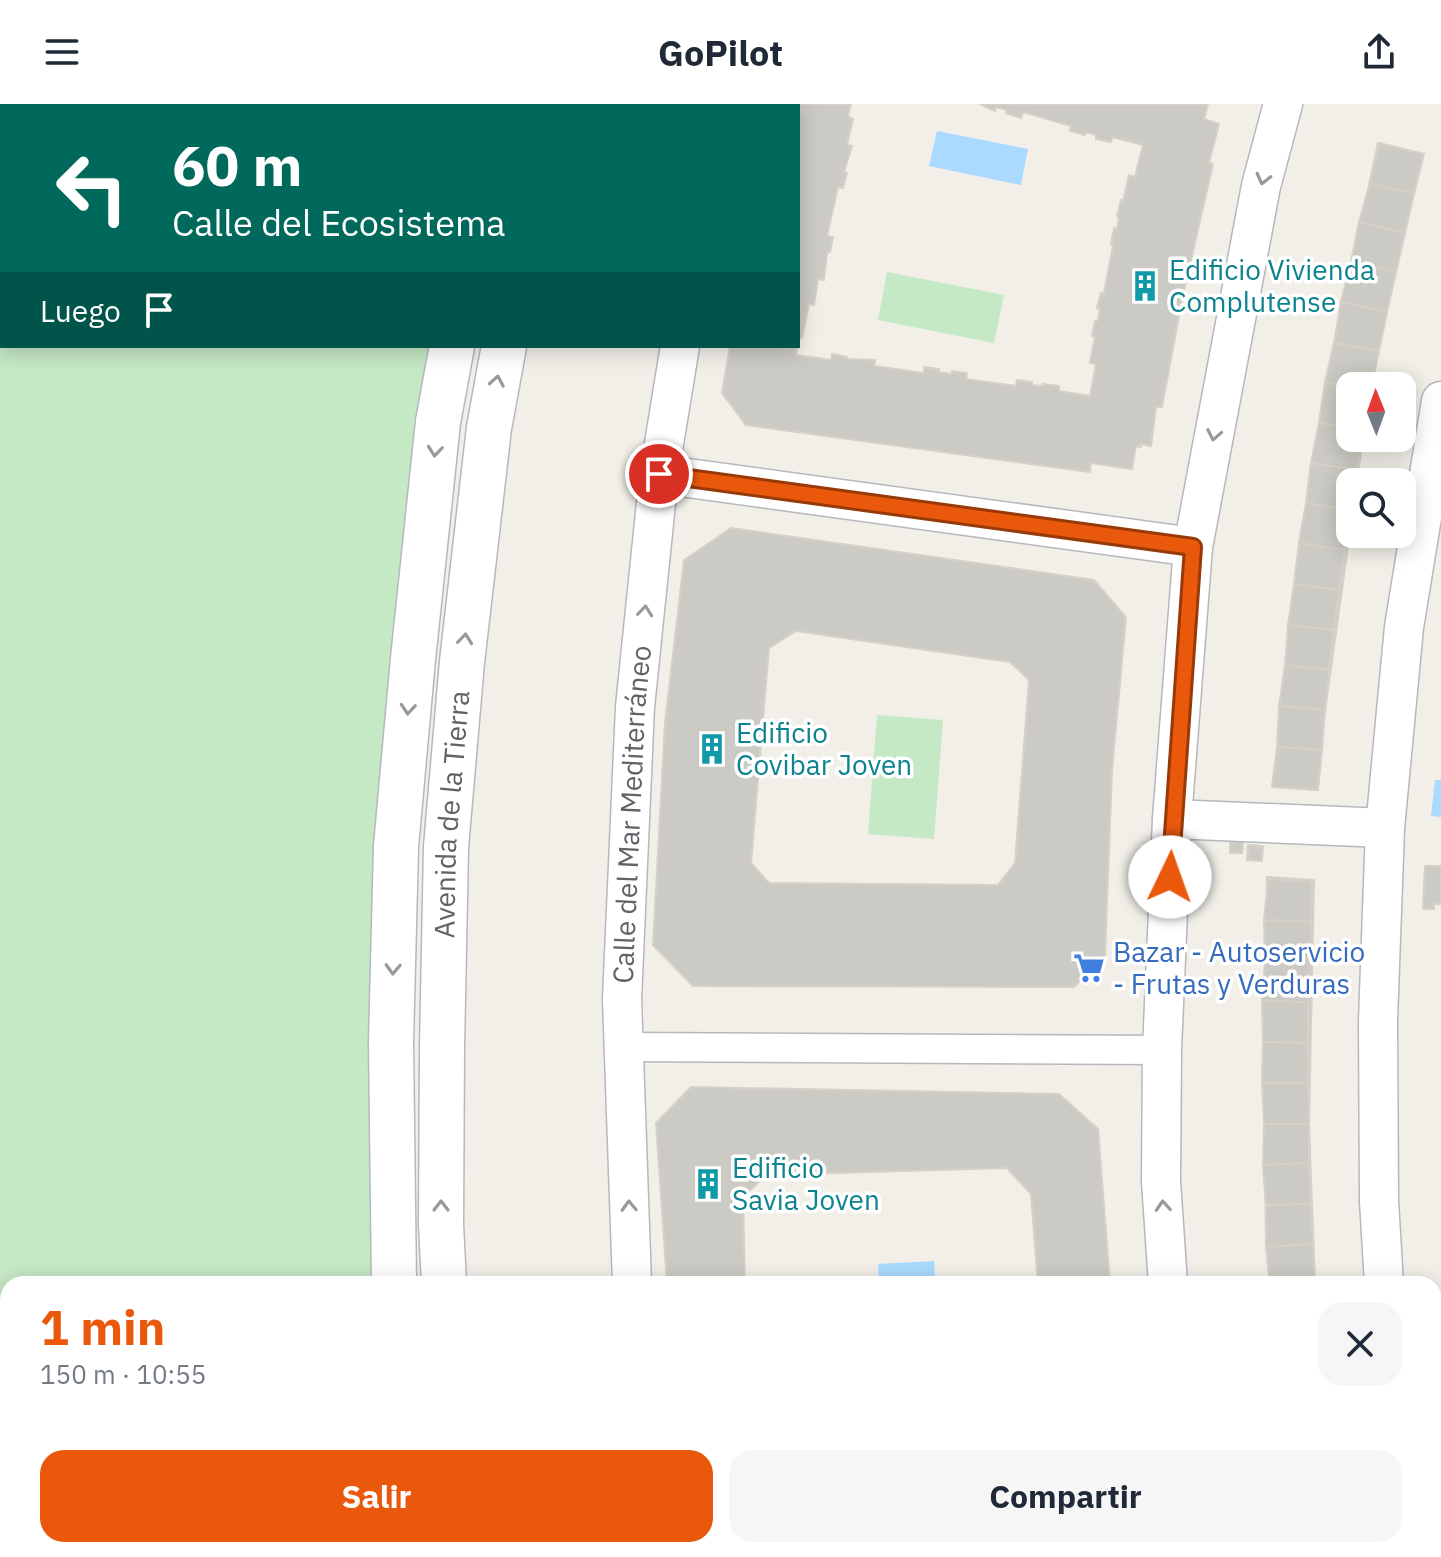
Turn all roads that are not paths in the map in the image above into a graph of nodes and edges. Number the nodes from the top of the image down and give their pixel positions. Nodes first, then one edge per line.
1 (1283, 104) edge
2 (452, 348) edge
3 (504, 348) edge
4 (680, 348) edge
5 (1441, 401) edge
6 (659, 474) junction
7 (1193, 547) junction
8 (1172, 819) junction
9 (1385, 828) junction
10 (624, 1047) junction
11 (1162, 1050) junction
12 (394, 1276) edge
13 (444, 1276) edge
14 (632, 1276) edge
15 (1167, 1276) edge
16 (1384, 1276) edge

1 -> 7 street
2 -> 12 street, Avenida de la Tierra
13 -> 3 street, Avenida de la Tierra
4 - 6 street, Calle del Mar Mediterráneo
5 - 9 street
6 - 7 street
10 -> 6 street, Calle del Mar Mediterráneo
7 - 8 street
8 - 9 street
8 - 11 street
9 - 16 street
10 - 11 street
14 -> 10 street, Calle del Mar Mediterráneo
15 -> 11 street

